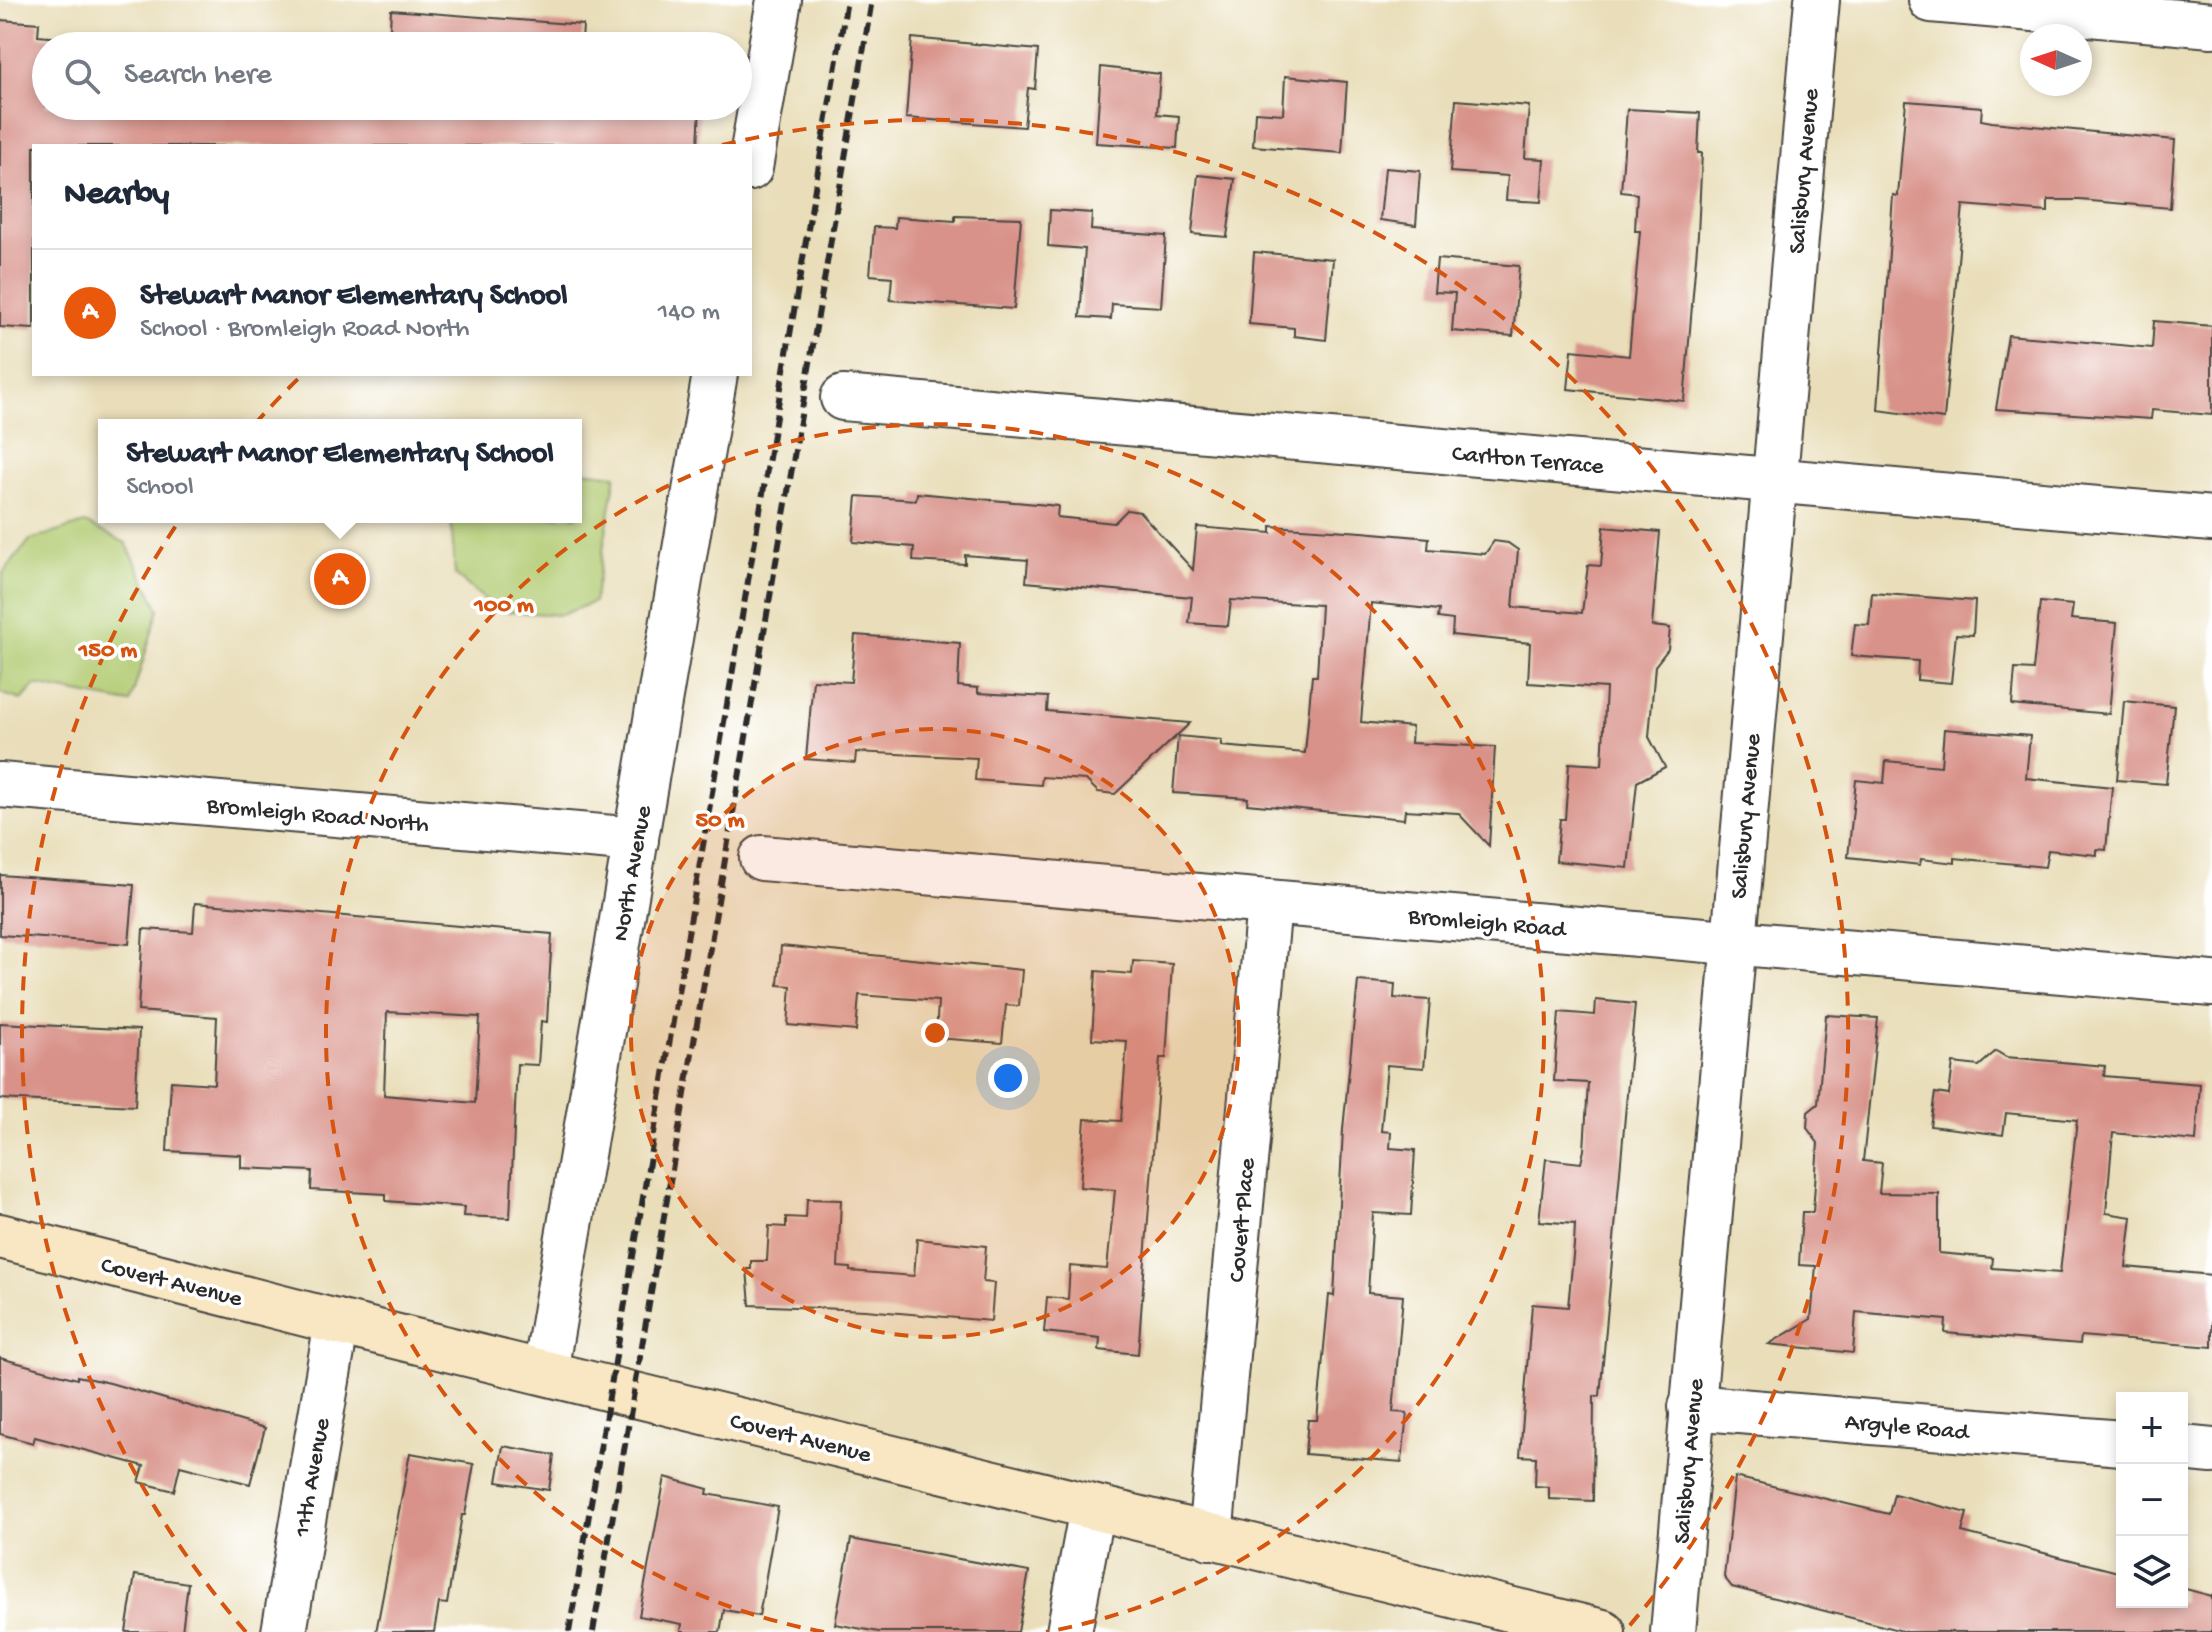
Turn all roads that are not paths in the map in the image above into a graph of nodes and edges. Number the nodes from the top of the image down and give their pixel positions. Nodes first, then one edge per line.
1 (779, 0) edge
2 (1817, 0) edge
3 (1931, 0) edge
4 (2212, 25) edge
5 (752, 156) edge
6 (715, 376) edge
7 (843, 398) dead end
8 (1775, 479) junction
9 (2212, 519) edge
10 (0, 785) edge
11 (636, 840) junction
12 (762, 858) dead end
13 (1269, 904) junction
14 (1733, 941) junction
15 (2212, 984) edge
16 (0, 1236) edge
17 (337, 1322) junction
18 (545, 1372) junction
19 (1691, 1407) junction
20 (2116, 1442) edge
21 (2188, 1449) edge
22 (2212, 1451) edge
23 (1092, 1508) junction
24 (1210, 1537) junction
25 (1548, 1625) edge
26 (284, 1632) edge
27 (1069, 1632) edge
28 (1603, 1632) edge
29 (1673, 1632) edge

1 - 5 street
2 - 8 street, Salisbury Avenue
3 - 4 street
6 - 11 street, North Avenue
7 - 8 street, Carlton Terrace
8 - 9 street, Carlton Terrace
8 - 14 street, Salisbury Avenue
10 - 11 street, Bromleigh Road North
11 - 18 street, North Avenue
12 - 13 street, Bromleigh Road
13 - 14 street, Bromleigh Road
13 - 24 street, Covert Place
14 - 15 street, Bromleigh Road
14 - 19 street, Salisbury Avenue
16 - 17 main road, Covert Avenue
17 - 18 main road, Covert Avenue
17 - 26 street, 11th Avenue
18 - 23 main road, Covert Avenue
19 - 20 street, Argyle Road
19 - 29 street, Salisbury Avenue
21 - 22 street
23 - 24 main road, Covert Avenue
23 - 27 street
24 - 25 main road, Covert Avenue
25 - 28 main road, Covert Avenue

